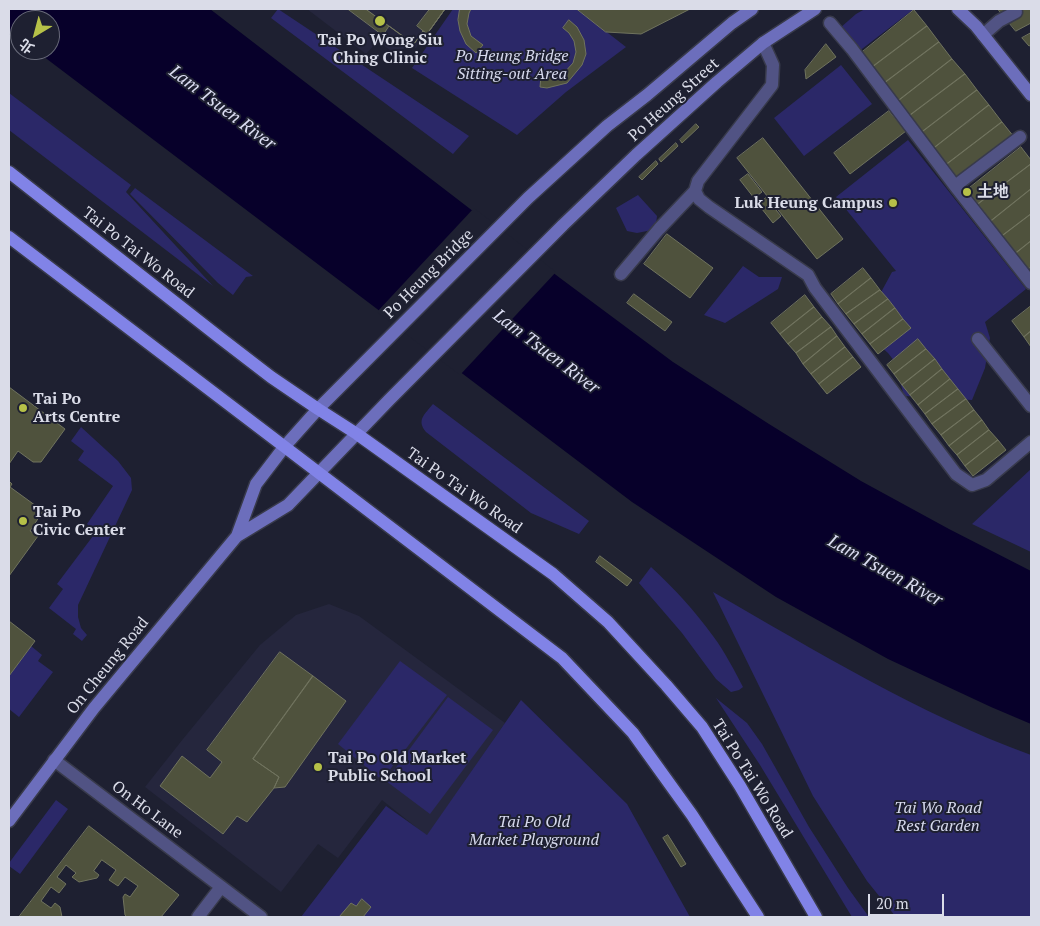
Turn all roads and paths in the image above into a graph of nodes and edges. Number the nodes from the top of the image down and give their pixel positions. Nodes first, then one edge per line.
1 (752, 9) edge
2 (815, 9) edge
3 (958, 9) edge
4 (968, 9) edge
5 (1016, 12) dead end
6 (830, 23) dead end
7 (980, 31) junction
8 (762, 43) junction
9 (1031, 95) edge
10 (1020, 137) dead end
11 (9, 172) edge
12 (955, 186) junction
13 (695, 191) junction
14 (528, 198) joint
15 (9, 237) edge
16 (621, 274) dead end
17 (1031, 283) edge
18 (978, 339) dead end
19 (354, 374) joint
20 (390, 400) joint
21 (1031, 406) edge
22 (318, 409) junction
23 (357, 434) junction
24 (1031, 442) edge
25 (285, 446) junction
26 (320, 473) junction
27 (237, 536) junction
28 (54, 760) junction
29 (9, 821) edge
30 (221, 886) junction
31 (816, 916) edge
32 (198, 917) edge
33 (260, 917) edge
34 (758, 917) edge

1 - 14 main road, Po Heung Street
2 - 8 main road, Po Heung Street
3 - 7 main road
4 - 7 main road
5 - 7 street
6 - 12 street
7 - 9 main road
8 - 13 street
8 - 20 main road, Po Heung Street
10 - 12 street
11 - 22 main road, Tai Po Tai Wo Road
12 - 17 street
13 - 16 street
13 - 24 street
14 - 19 main road, Po Heung Bridge
15 - 25 main road
18 - 21 street
19 - 22 main road, On Cheung Road
20 - 23 main road, On Cheung Road
22 - 23 main road, Tai Po Tai Wo Road
22 - 25 main road, On Cheung Road
23 - 26 main road, On Cheung Road
23 - 31 main road, Tai Po Tai Wo Road
25 - 26 main road
25 - 27 main road, On Cheung Road
26 - 27 main road, On Cheung Road
26 - 34 main road
27 - 28 main road, On Cheung Road
28 - 29 main road, On Cheung Road
28 - 30 street, On Ho Lane
30 - 32 street
30 - 33 street, On Ho Lane

